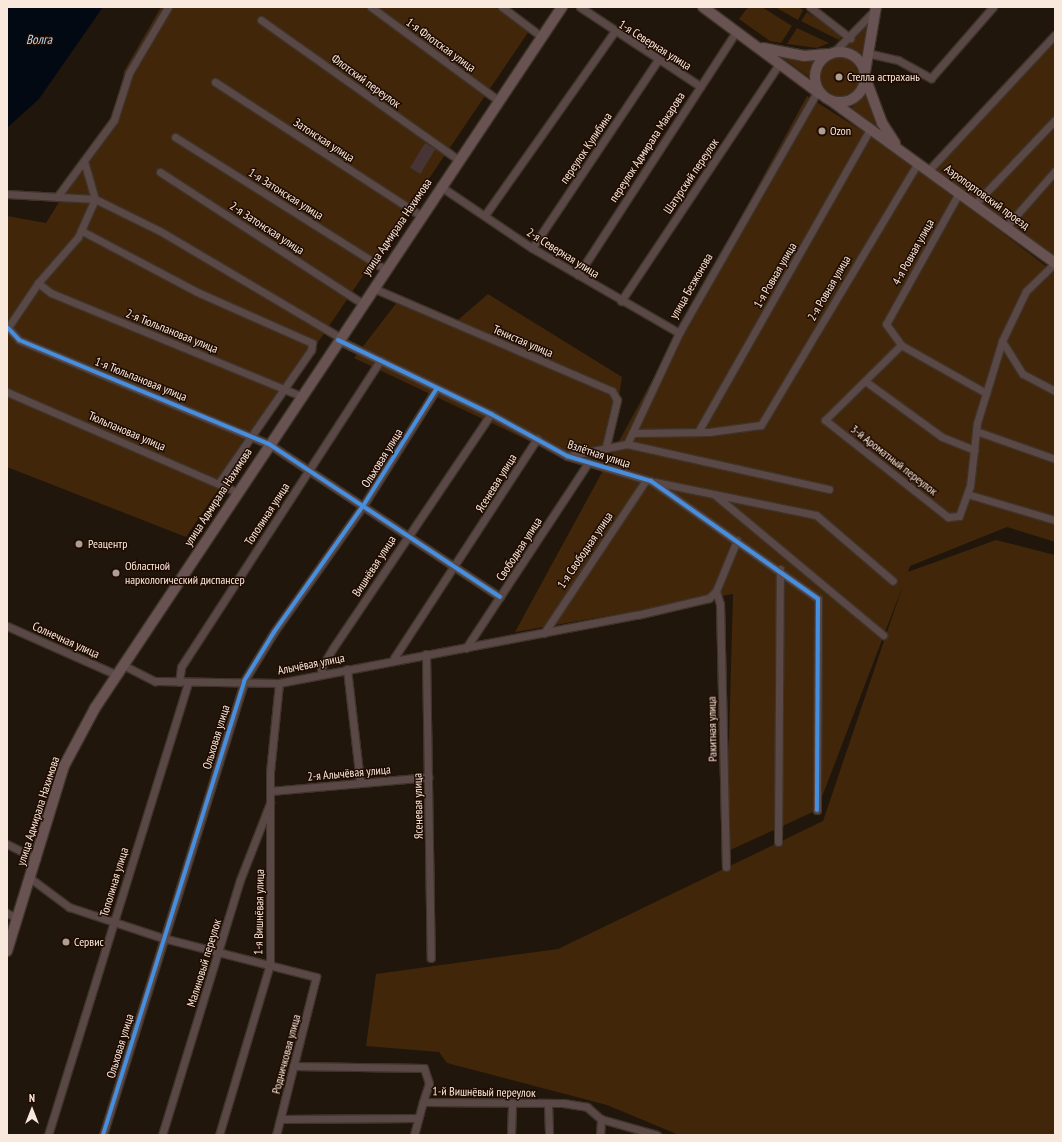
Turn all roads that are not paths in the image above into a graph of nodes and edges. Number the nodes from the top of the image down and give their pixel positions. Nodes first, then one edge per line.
1 (168, 7) edge
2 (371, 7) edge
3 (502, 7) edge
4 (562, 7) edge
5 (580, 7) edge
6 (702, 7) edge
7 (810, 7) edge
8 (993, 7) edge
9 (875, 9) edge
10 (261, 20) dead end
11 (614, 32) junction
12 (736, 32) junction
13 (1055, 35) edge
14 (542, 37) junction
15 (850, 38) junction
16 (754, 44) junction
17 (867, 52) junction
18 (832, 53) junction
19 (658, 60) junction
20 (780, 63) junction
21 (865, 76) junction
22 (215, 82) dead end
23 (700, 86) junction
24 (823, 96) junction
25 (499, 101) junction
26 (1055, 120) edge
27 (870, 129) junction
28 (175, 137) dead end
29 (904, 153) junction
30 (459, 160) junction
31 (84, 161) junction
32 (918, 163) junction
33 (928, 171) junction
34 (1055, 171) edge
35 (160, 172) dead end
36 (440, 186) junction
37 (959, 192) junction
38 (7, 194) edge
39 (57, 197) junction
40 (95, 199) junction
41 (975, 204) junction
42 (485, 215) junction
43 (421, 216) junction
44 (1006, 227) junction
45 (82, 231) junction
46 (532, 248) junction
47 (1055, 263) edge
48 (385, 269) junction
49 (578, 275) junction
50 (38, 283) junction
51 (372, 288) junction
52 (621, 302) junction
53 (362, 303) junction
54 (7, 329) edge
55 (679, 333) junction
56 (339, 339) junction
57 (1002, 341) junction
58 (901, 345) junction
59 (380, 360) junction
60 (865, 381) junction
61 (438, 388) junction
62 (284, 389) junction
63 (1055, 391) edge
64 (7, 392) edge
65 (986, 393) junction
66 (301, 396) junction
67 (491, 414) junction
68 (976, 431) junction
69 (698, 432) junction
70 (632, 433) junction
71 (250, 435) junction
72 (537, 439) junction
73 (269, 444) junction
74 (627, 444) junction
75 (606, 446) junction
76 (974, 450) junction
77 (567, 456) junction
78 (1055, 459) edge
79 (588, 463) junction
80 (308, 470) junction
81 (648, 480) junction
82 (219, 483) junction
83 (829, 489) dead end
84 (237, 492) junction
85 (713, 494) junction
86 (967, 494) junction
87 (363, 506) junction
88 (1055, 520) edge
89 (407, 536) junction
90 (737, 540) junction
91 (456, 568) junction
92 (780, 570) junction
93 (893, 580) dead end
94 (716, 591) junction
95 (500, 597) junction
96 (7, 626) edge
97 (544, 633) junction
98 (883, 635) dead end
99 (466, 648) junction
100 (426, 654) junction
101 (394, 658) junction
102 (123, 665) junction
103 (347, 669) junction
104 (322, 674) junction
105 (117, 675) junction
106 (179, 682) junction
107 (188, 682) junction
108 (244, 682) junction
109 (279, 683) junction
110 (428, 777) junction
111 (360, 782) junction
112 (271, 795) junction
113 (817, 810) dead end
114 (778, 842) dead end
115 (7, 844) edge
116 (36, 859) junction
117 (726, 866) dead end
118 (30, 878) junction
119 (7, 913) edge
120 (18, 918) junction
121 (113, 921) junction
122 (163, 938) junction
123 (7, 951) edge
124 (219, 954) junction
125 (431, 958) dead end
126 (270, 964) junction
127 (294, 1066) junction
128 (423, 1102) junction
129 (512, 1103) junction
130 (548, 1104) junction
131 (418, 1118) junction
132 (280, 1119) junction
133 (601, 1119) junction
134 (646, 1133) edge
135 (48, 1135) edge
136 (103, 1135) edge
137 (162, 1135) edge
138 (219, 1135) edge
139 (276, 1135) edge
140 (414, 1135) edge
141 (511, 1135) edge
142 (548, 1135) edge
143 (600, 1135) edge
144 (657, 1135) edge

1 - 31 street
2 - 25 street, 1-я Флотская улица
3 - 14 street
4 - 14 main road, улица Адмирала Нахимова
5 - 11 street, 1-я Северная улица
6 - 12 main road
7 - 15 street
8 - 17 street
9 - 15 street
9 - 17 main road
10 - 30 street, Флотский переулок
11 - 19 street, 1-я Северная улица
11 - 42 street
12 - 16 main road
12 - 23 street, переулок Адмирала Макарова
13 - 33 street
14 - 25 main road, улица Адмирала Нахимова
15 - 18 street
16 - 18 main road
16 - 20 main road, Аэропортовский проезд
17 - 21 main road
18 - 21 main road
18 - 24 main road
19 - 23 street, 1-я Северная улица
19 - 46 street, переулок Кулибина
20 - 24 main road, Аэропортовский проезд
20 - 52 street, Шатурский переулок
21 - 24 main road
21 - 29 main road
22 - 43 street, Затонская улица
23 - 49 street, переулок Адмирала Макарова
24 - 27 main road, Аэропортовский проезд
24 - 55 street, улица Безжонова
25 - 30 main road, улица Адмирала Нахимова
26 - 41 street
27 - 29 main road, Аэропортовский проезд
27 - 69 street, 1-я Ровная улица
28 - 48 street, 1-я Затонская улица
29 - 32 main road, Аэропортовский проезд
30 - 36 main road, улица Адмирала Нахимова
31 - 39 street
31 - 40 street
32 - 33 main road, Аэропортовский проезд
32 - 69 street, 2-я Ровная улица
33 - 37 main road, Аэропортовский проезд
34 - 44 street
35 - 53 street, 2-я Затонская улица
36 - 42 street, 2-я Северная улица
36 - 43 main road, улица Адмирала Нахимова
37 - 41 main road, Аэропортовский проезд
37 - 58 street, 4-я Ровная улица
38 - 39 street
39 - 40 street
40 - 45 street
40 - 56 street, Взлётная улица
41 - 44 main road, Аэропортовский проезд
42 - 46 street, 2-я Северная улица
43 - 48 main road, улица Адмирала Нахимова
44 - 47 main road, Аэропортовский проезд
45 - 50 street
45 - 62 street
46 - 49 street, 2-я Северная улица
47 - 57 street
48 - 51 main road, улица Адмирала Нахимова
49 - 52 street, 2-я Северная улица
50 - 54 street
50 - 62 street, 2-я Тюльпановая улица
51 - 53 main road, улица Адмирала Нахимова
51 - 75 street, Тенистая улица
52 - 55 street, 2-я Северная улица
53 - 56 main road, улица Адмирала Нахимова
54 - 71 street, 1-я Тюльпановая улица
55 - 70 street, улица Безжонова
56 - 59 street, Взлётная улица
56 - 66 main road, улица Адмирала Нахимова
57 - 63 street
57 - 65 street
58 - 60 street
58 - 65 street
59 - 61 street, Взлётная улица
59 - 80 street, Тополиная улица
60 - 76 street
60 - 86 street, 3-й Ароматный переулок
61 - 67 street, Взлётная улица
61 - 87 street, Ольховая улица
62 - 66 street, 2-я Тюльпановая улица
62 - 71 street
64 - 82 street, Тюльпановая улица
65 - 68 street
66 - 73 main road, улица Адмирала Нахимова
67 - 72 street, Взлётная улица
67 - 89 street, Вишнёвая улица
68 - 76 street
68 - 78 street
69 - 70 street
70 - 74 street, улица Безжонова
71 - 73 street, 1-я Тюльпановая улица
71 - 82 street
72 - 77 street, Взлётная улица
72 - 91 street, Ясеневая улица
73 - 80 street, 1-я Тюльпановая улица
73 - 84 main road, улица Адмирала Нахимова
74 - 75 street
74 - 83 street
75 - 77 street
76 - 86 street
77 - 79 street, Взлётная улица
79 - 81 street, Взлётная улица
79 - 95 street, Свободная улица
80 - 87 street, 1-я Тюльпановая улица
80 - 106 street, Тополиная улица
81 - 85 street
81 - 90 street, Взлётная улица
81 - 97 street, 1-я Свободная улица
82 - 84 street, Тюльпановая улица
84 - 102 main road, улица Адмирала Нахимова
85 - 93 street
85 - 98 street
86 - 88 street
87 - 89 street, 1-я Тюльпановая улица
87 - 108 street, Ольховая улица
89 - 91 street, 1-я Тюльпановая улица
89 - 104 street, Вишнёвая улица
90 - 92 street, Взлётная улица
90 - 94 street
91 - 95 street, 1-я Тюльпановая улица
91 - 101 street, Ясеневая улица
92 - 113 street, Взлётная улица
92 - 114 street
94 - 97 street, Алычёвая улица
94 - 117 street, Ракитная улица
95 - 99 street, Свободная улица
96 - 105 street, Солнечная улица
97 - 99 street, Алычёвая улица
99 - 100 street, Алычёвая улица
100 - 101 street, Алычёвая улица
100 - 110 street, Ясеневая улица
101 - 103 street, Алычёвая улица
102 - 105 main road, улица Адмирала Нахимова
102 - 106 street, Алычёвая улица
103 - 104 street, Алычёвая улица
103 - 111 street
104 - 109 street, Алычёвая улица
105 - 116 main road, улица Адмирала Нахимова
106 - 107 street, Алычёвая улица
107 - 108 street, Алычёвая улица
107 - 121 street, Тополиная улица
108 - 109 street, Алычёвая улица
108 - 122 street, Ольховая улица
109 - 112 street, 1-я Вишнёвая улица
110 - 111 street, 2-я Алычёвая улица
110 - 125 street, Ясеневая улица
111 - 112 street, 2-я Алычёвая улица
112 - 124 street, Малиновый переулок
112 - 126 street, 1-я Вишнёвая улица
115 - 116 street
116 - 118 main road, улица Адмирала Нахимова
118 - 120 main road, улица Адмирала Нахимова
118 - 121 street
119 - 120 street
120 - 123 main road, улица Адмирала Нахимова
121 - 122 street
121 - 135 street, Тополиная улица
122 - 124 street
122 - 136 street, Ольховая улица
124 - 126 street
124 - 137 street, Малиновый переулок
126 - 127 street, Родничковая улица
126 - 138 street, 1-я Вишнёвая улица
127 - 128 street, 1-й Вишнёвый переулок
127 - 132 street, Родничковая улица
128 - 129 street, 1-й Вишнёвый переулок
128 - 131 street
129 - 130 street, 1-й Вишнёвый переулок
129 - 141 street
130 - 133 street, 1-й Вишнёвый переулок
130 - 142 street
131 - 132 street
131 - 140 street
132 - 139 street, Родничковая улица
133 - 134 street, 1-й Вишнёвый переулок
133 - 143 street
134 - 144 street, 1-й Вишнёвый переулок

